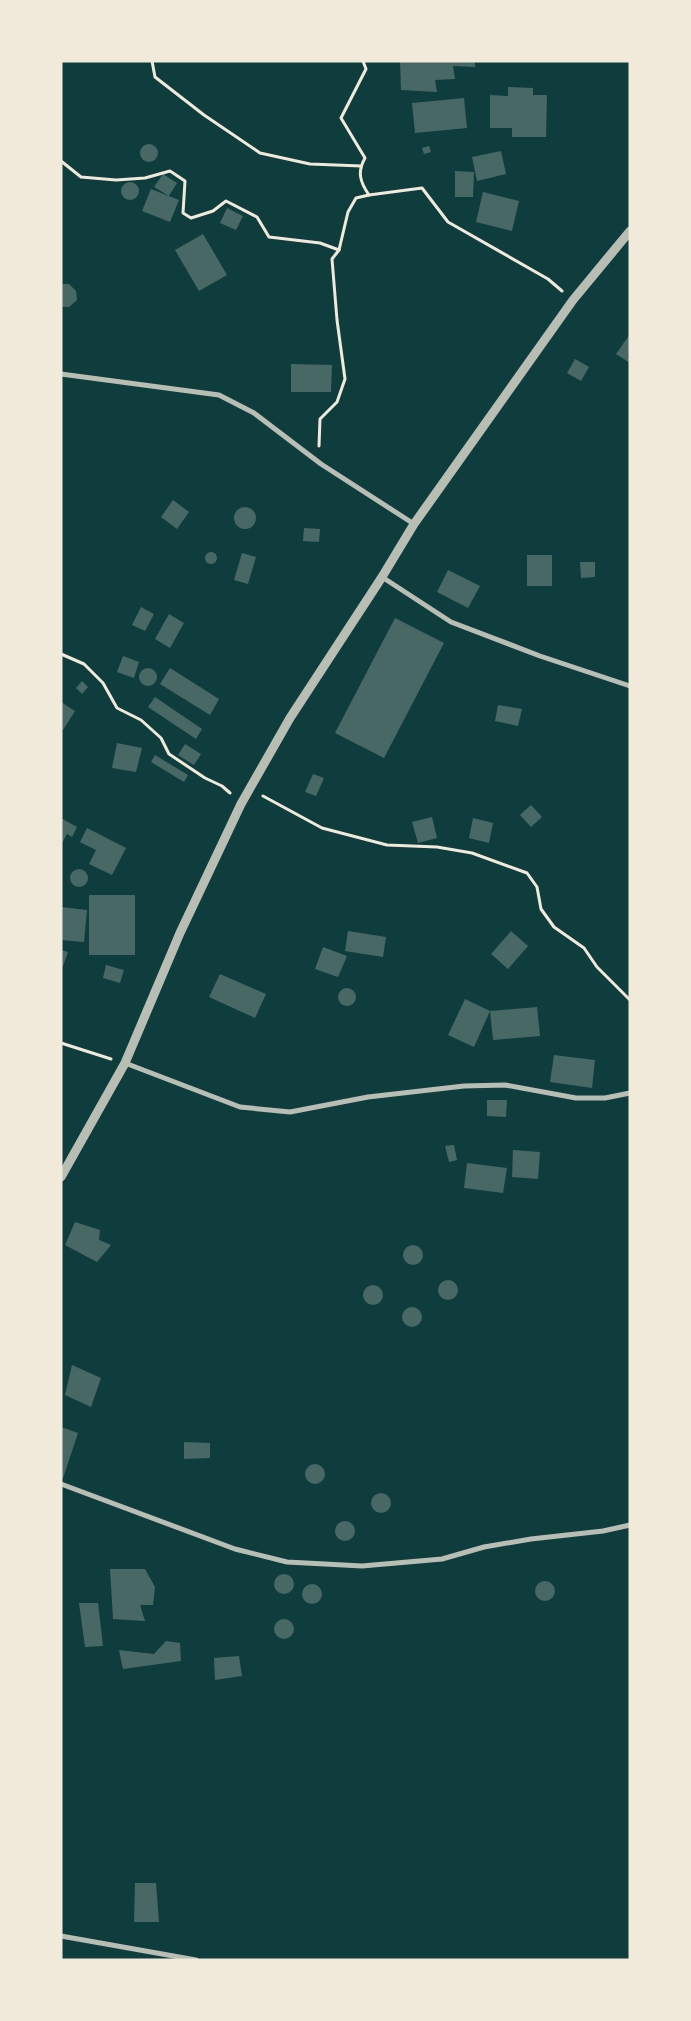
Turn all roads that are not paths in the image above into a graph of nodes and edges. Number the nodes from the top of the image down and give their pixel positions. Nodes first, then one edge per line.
1 (630, 231) edge
2 (61, 374) edge
3 (414, 524) junction
4 (382, 577) junction
5 (630, 686) edge
6 (125, 1063) junction
7 (630, 1093) edge
8 (61, 1177) edge
9 (61, 1484) edge
10 (630, 1525) edge
11 (61, 1936) edge
12 (196, 1960) edge

1 - 3 street
2 - 3 street
3 - 4 street
4 - 5 street
4 - 6 street
6 - 7 street
6 - 8 street
9 - 10 street
11 - 12 street

